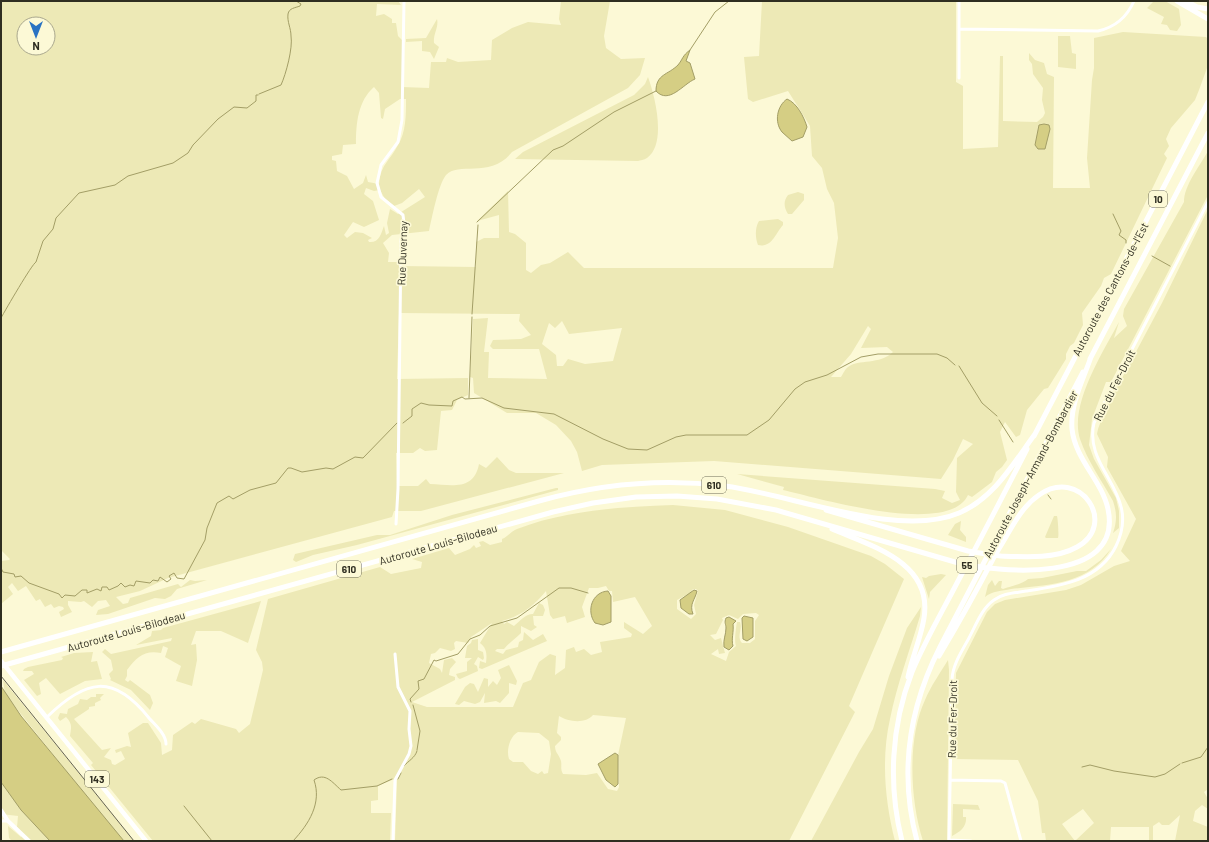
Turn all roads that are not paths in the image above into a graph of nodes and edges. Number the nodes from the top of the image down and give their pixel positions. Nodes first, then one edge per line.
1 (404, 1) edge
2 (959, 1) edge
3 (1134, 1) edge
4 (1177, 1) edge
5 (1186, 1) edge
6 (1208, 9) edge
7 (1208, 19) edge
8 (959, 29) junction
9 (959, 78) dead end
10 (1208, 102) edge
11 (1208, 133) edge
12 (1208, 137) edge
13 (1200, 149) junction
14 (1208, 202) edge
15 (1091, 356) junction
16 (1035, 434) junction
17 (779, 496) junction
18 (810, 520) junction
19 (396, 524) dead end
20 (3, 651) edge
21 (395, 654) dead end
22 (1, 661) edge
23 (1, 666) edge
24 (927, 675) junction
25 (904, 698) junction
26 (47, 717) junction
27 (166, 744) dead end
28 (950, 780) junction
29 (1, 810) edge
30 (1, 821) edge
31 (8, 821) junction
32 (29, 841) edge
33 (146, 841) edge
34 (392, 841) edge
35 (902, 841) edge
36 (917, 841) edge
37 (949, 841) edge
38 (971, 841) edge
39 (1021, 841) edge

1 - 19 street, Rue Duvernay
2 - 8 street
3 - 8 street
4 - 7 highway
5 - 6 highway
8 - 9 street
10 - 16 highway, Autoroute des Cantons-de-l'Est / 10
11 - 13 highway, Autoroute des Cantons-de-l'Est / 10
12 - 13 highway
13 - 15 highway, Autoroute des Cantons-de-l'Est / 10
14 - 28 street, Rue du Fer-Droit
15 - 18 highway
15 - 24 highway, Autoroute Joseph-Armand-Bombardier / 55
16 - 17 highway
16 - 25 highway, Autoroute Joseph-Armand-Bombardier / 55
17 - 20 highway, Autoroute Louis-Bilodeau / 610
17 - 24 highway
18 - 23 highway, Autoroute Louis-Bilodeau / 610
18 - 25 highway
21 - 34 street
22 - 26 main road, 143
24 - 36 highway, Autoroute Joseph-Armand-Bombardier / 55
25 - 35 highway, Autoroute Joseph-Armand-Bombardier / 55
26 - 27 street
26 - 33 main road, 143
28 - 37 street, Rue du Fer-Droit
28 - 39 street
29 - 31 street
30 - 31 street
31 - 32 street
37 - 38 street

